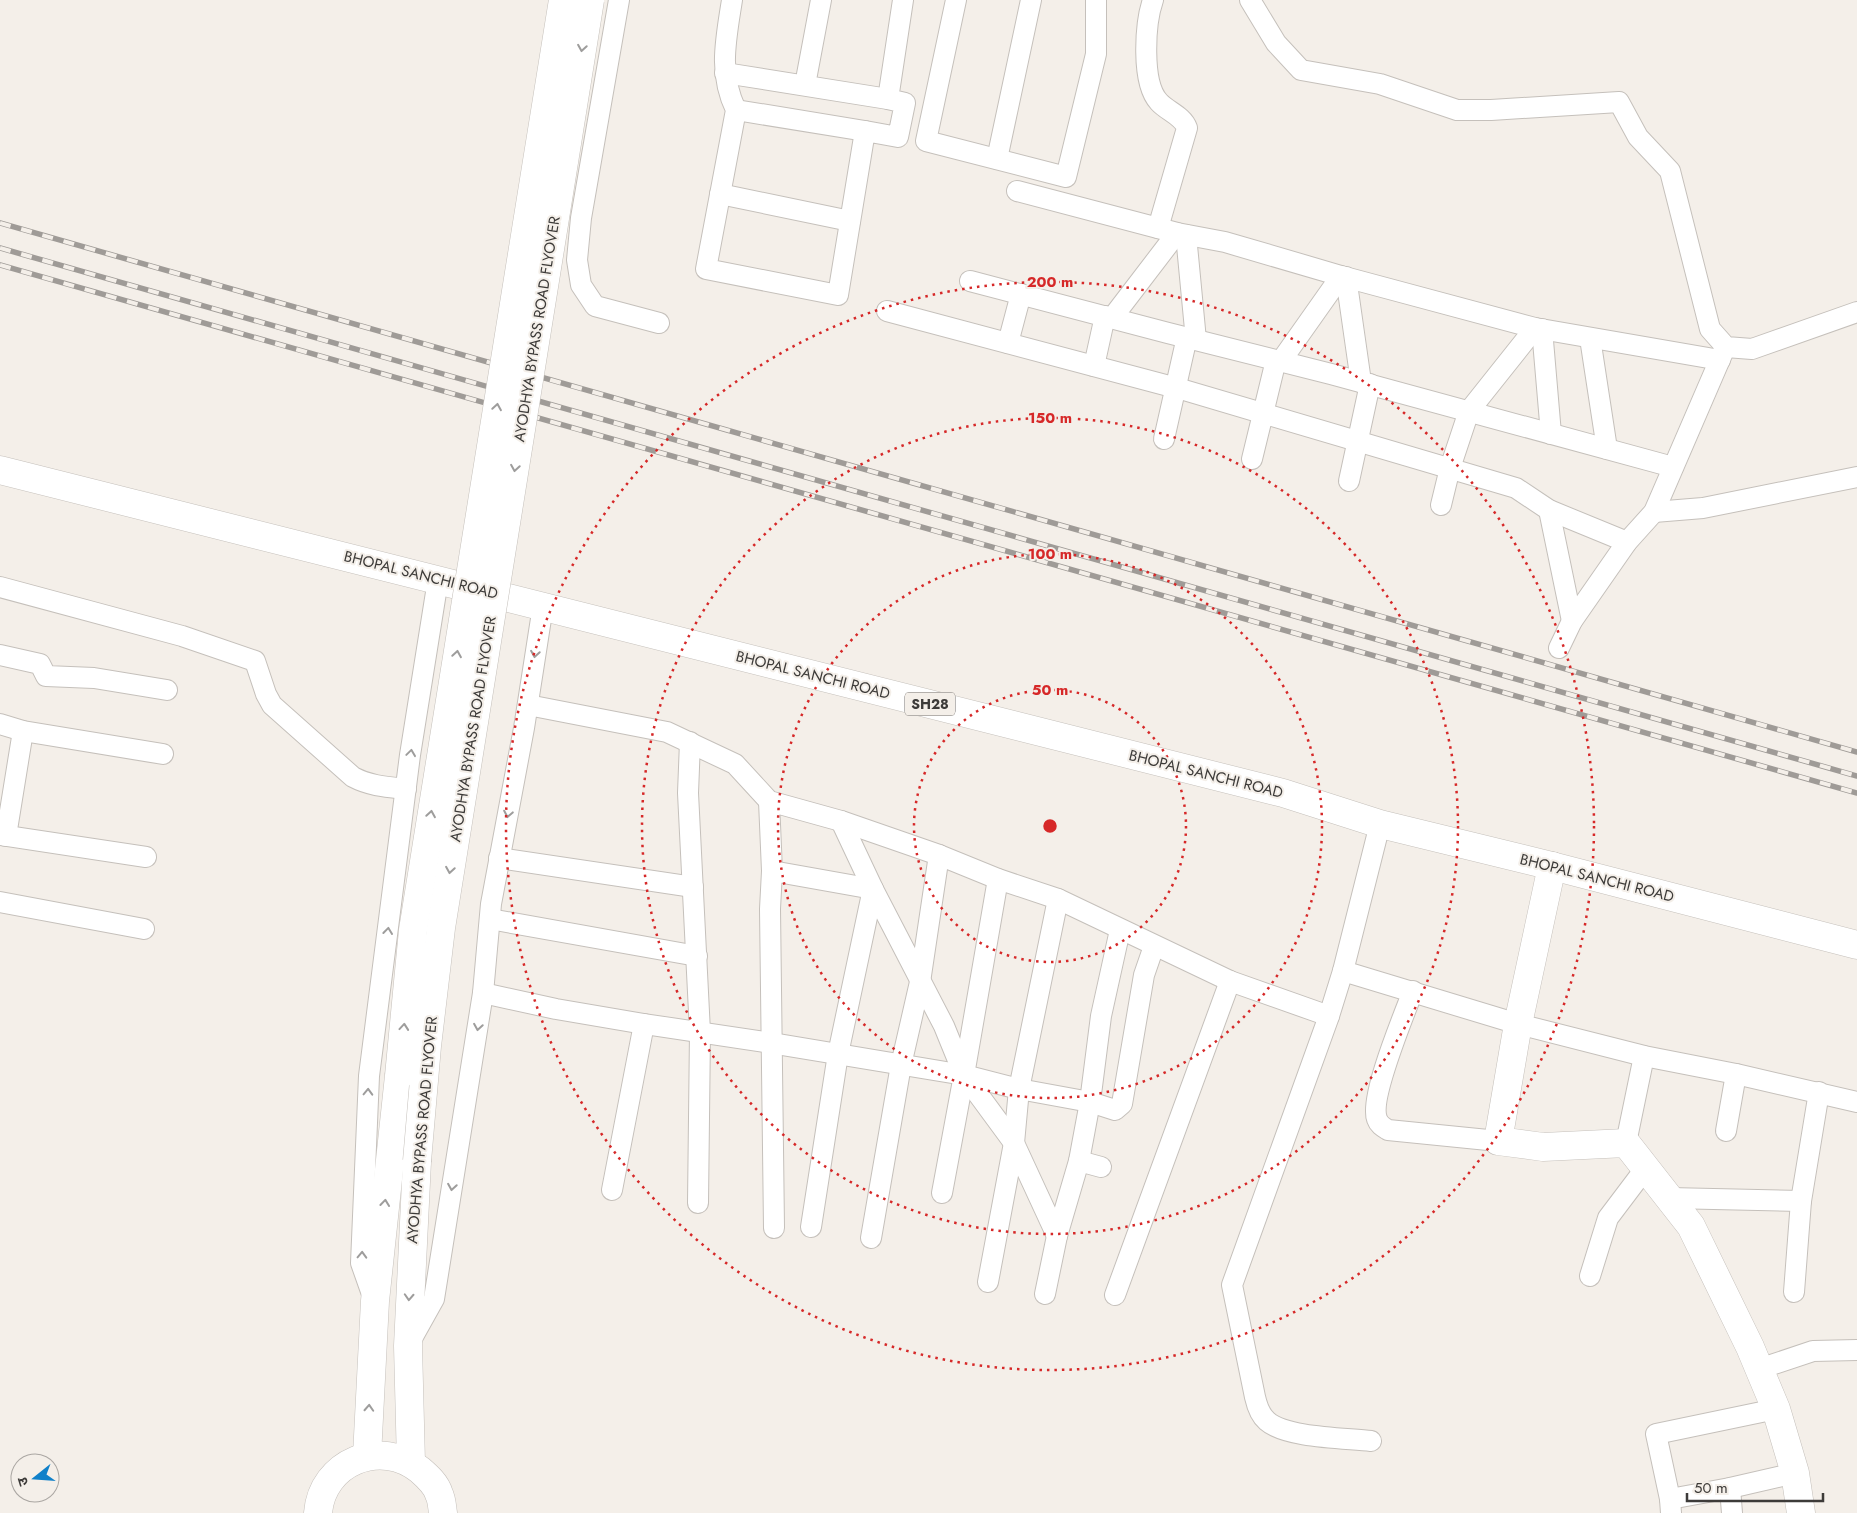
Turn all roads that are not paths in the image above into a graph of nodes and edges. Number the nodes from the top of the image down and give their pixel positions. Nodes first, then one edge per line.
1 (563, 0) edge
2 (590, 0) edge
3 (619, 0) edge
4 (732, 0) edge
5 (821, 0) edge
6 (904, 0) edge
7 (956, 0) edge
8 (1031, 0) edge
9 (1096, 0) edge
10 (1153, 0) edge
11 (1250, 0) edge
12 (725, 73) junction
13 (805, 86) junction
14 (888, 100) junction
15 (736, 110) junction
16 (865, 131) junction
17 (997, 159) junction
18 (1017, 191) dead end
19 (720, 194) junction
20 (850, 221) junction
21 (1174, 232) junction
22 (1344, 277) junction
23 (970, 280) dead end
24 (1020, 294) junction
25 (887, 311) dead end
26 (1857, 312) edge
27 (1108, 317) junction
28 (659, 323) dead end
29 (1538, 329) junction
30 (1590, 338) junction
31 (1191, 339) junction
32 (1008, 343) junction
33 (1723, 354) junction
34 (1279, 360) junction
35 (1094, 366) junction
36 (1366, 383) junction
37 (1175, 387) junction
38 (1468, 411) junction
39 (1264, 413) junction
40 (1551, 434) junction
41 (1164, 439) dead end
42 (1357, 441) junction
43 (1607, 450) junction
44 (1252, 459) dead end
45 (1450, 468) junction
46 (1673, 468) junction
47 (0, 470) edge
48 (1857, 477) edge
49 (1349, 482) dead end
50 (1442, 505) dead end
51 (1549, 510) junction
52 (1654, 512) junction
53 (1627, 542) junction
54 (438, 580) junction
55 (0, 587) edge
56 (543, 606) junction
57 (1572, 622) junction
58 (1559, 648) dead end
59 (0, 656) edge
60 (167, 690) dead end
61 (528, 705) junction
62 (0, 724) edge
63 (23, 731) junction
64 (690, 742) junction
65 (163, 754) dead end
66 (406, 789) junction
67 (769, 801) junction
68 (841, 821) junction
69 (1380, 824) junction
70 (3, 836) edge
71 (939, 854) junction
72 (146, 857) dead end
73 (499, 858) junction
74 (1552, 866) junction
75 (772, 871) junction
76 (998, 879) junction
77 (693, 887) junction
78 (873, 890) junction
79 (1058, 899) junction
80 (0, 902) edge
81 (490, 919) junction
82 (144, 929) dead end
83 (1120, 930) junction
84 (1857, 945) edge
85 (1154, 946) junction
86 (697, 956) junction
87 (1343, 971) junction
88 (1230, 981) junction
89 (920, 982) junction
90 (1413, 991) junction
91 (483, 993) junction
92 (1329, 1016) junction
93 (644, 1024) junction
94 (1518, 1024) junction
95 (700, 1032) junction
96 (771, 1043) junction
97 (838, 1054) junction
98 (1644, 1056) junction
99 (901, 1065) junction
100 (1736, 1074) junction
101 (964, 1075) junction
102 (1019, 1089) junction
103 (1819, 1092) junction
104 (1090, 1102) junction
105 (1857, 1102) edge
106 (1726, 1131) dead end
107 (1498, 1141) junction
108 (1014, 1143) junction
109 (1626, 1143) junction
110 (1079, 1161) junction
111 (1101, 1167) dead end
112 (1645, 1169) junction
113 (612, 1190) dead end
114 (942, 1193) dead end
115 (1669, 1198) junction
116 (1800, 1201) junction
117 (698, 1203) dead end
118 (811, 1227) dead end
119 (774, 1228) dead end
120 (1057, 1236) junction
121 (872, 1238) dead end
122 (1590, 1276) dead end
123 (988, 1282) dead end
124 (1794, 1292) dead end
125 (1045, 1294) dead end
126 (1115, 1295) dead end
127 (375, 1301) junction
128 (408, 1346) junction
129 (1751, 1350) junction
130 (1857, 1350) edge
131 (1776, 1409) junction
132 (1370, 1441) dead end
133 (374, 1456) junction
134 (412, 1463) junction
135 (1795, 1473) junction
136 (1730, 1488) junction
137 (1670, 1506) edge
138 (318, 1513) edge
139 (443, 1513) edge
140 (1732, 1513) edge
141 (1801, 1513) edge

127 -> 1 main road, AYODHYA BYPASS ROAD FLYOVER, bridge
2 -> 128 main road, AYODHYA BYPASS ROAD FLYOVER, bridge
3 - 28 street
4 - 12 street
5 - 13 street
6 - 14 street
7 - 17 street
8 - 17 street
9 - 17 street
10 - 21 street
11 - 33 street
12 - 13 street
12 - 15 street
13 - 14 street
14 - 16 street
15 - 16 street
15 - 19 street
16 - 20 street
18 - 21 street
19 - 20 street
19 - 20 street
21 - 22 street
21 - 27 street
21 - 31 street
22 - 29 street
22 - 34 street
22 - 36 street
23 - 24 street
24 - 27 street
24 - 32 street
25 - 32 street
26 - 33 street
27 - 31 street
27 - 35 street
29 - 30 street
29 - 38 street
29 - 40 street
30 - 33 street
30 - 43 street
31 - 34 street
31 - 37 street
32 - 35 street
33 - 46 street
34 - 36 street
34 - 39 street
35 - 37 street
36 - 38 street
36 - 42 street
37 - 39 street
37 - 41 street
38 - 40 street
38 - 45 street
39 - 42 street
39 - 44 street
40 - 43 street
42 - 45 street
42 - 49 street
43 - 46 street
45 - 50 street
45 - 51 street
46 - 52 street
47 - 54 main road, BHOPAL SANCHI ROAD / SH28
48 - 52 street
51 - 53 street
51 - 57 street
52 - 53 street
53 - 57 street
54 - 56 main road, BHOPAL SANCHI ROAD / SH28
66 -> 54 street
55 - 66 street
56 -> 61 street
56 - 69 main road, BHOPAL SANCHI ROAD / SH28
57 - 58 street
59 - 60 street
61 - 64 street
61 -> 73 street
62 - 63 street
63 - 65 street
63 - 70 street
64 - 67 street
64 - 77 street
127 -> 66 street
67 - 68 street
67 - 75 street
68 - 71 street
68 - 78 street
69 - 74 main road, BHOPAL SANCHI ROAD / SH28
69 - 87 street
70 - 72 street
71 - 76 street
71 - 89 street
73 - 77 street
73 - 81 street
74 - 84 main road, BHOPAL SANCHI ROAD / SH28
74 - 94 main road
75 - 78 street
75 - 96 street
76 - 79 street
76 - 101 street
77 - 86 street
78 - 89 street
78 - 97 street
79 - 83 street
79 - 102 street
80 - 82 street
81 - 86 street
81 - 91 street
83 - 85 street
83 - 104 street
85 - 88 street
85 - 104 street
86 - 95 street
87 - 90 street
87 - 92 street
88 - 92 street
88 - 126 street
89 - 99 street
89 - 101 street
90 - 94 street
90 - 107 street
91 - 93 street
91 -> 128 street
92 - 132 street
93 - 95 street
93 - 113 street
94 - 98 street
94 - 107 main road
95 - 96 street
95 - 117 street
96 - 97 street
96 - 119 street
97 - 99 street
97 - 118 street
98 - 100 street
98 - 109 street
99 - 101 street
99 - 121 street
100 - 103 street
100 - 106 street
101 - 102 street
101 - 108 street
101 - 114 street
102 - 104 street
102 - 108 street
103 - 105 street
103 - 116 street
104 - 110 street
107 - 109 main road
108 - 120 street
108 - 123 street
109 - 112 main road
110 - 111 street
110 - 120 street
112 - 115 main road
112 - 122 street
115 - 116 street
115 - 129 main road
116 - 124 street
120 - 125 street
133 -> 127 main road, AYODHYA BYPASS ROAD FLYOVER
128 - 134 main road, AYODHYA BYPASS ROAD FLYOVER
129 - 130 street
129 - 131 main road
131 - 135 main road
131 - 137 street
133 - 134 main road
133 - 138 main road
134 - 139 main road
135 - 136 street
135 - 141 main road
136 - 137 street
136 - 140 street

